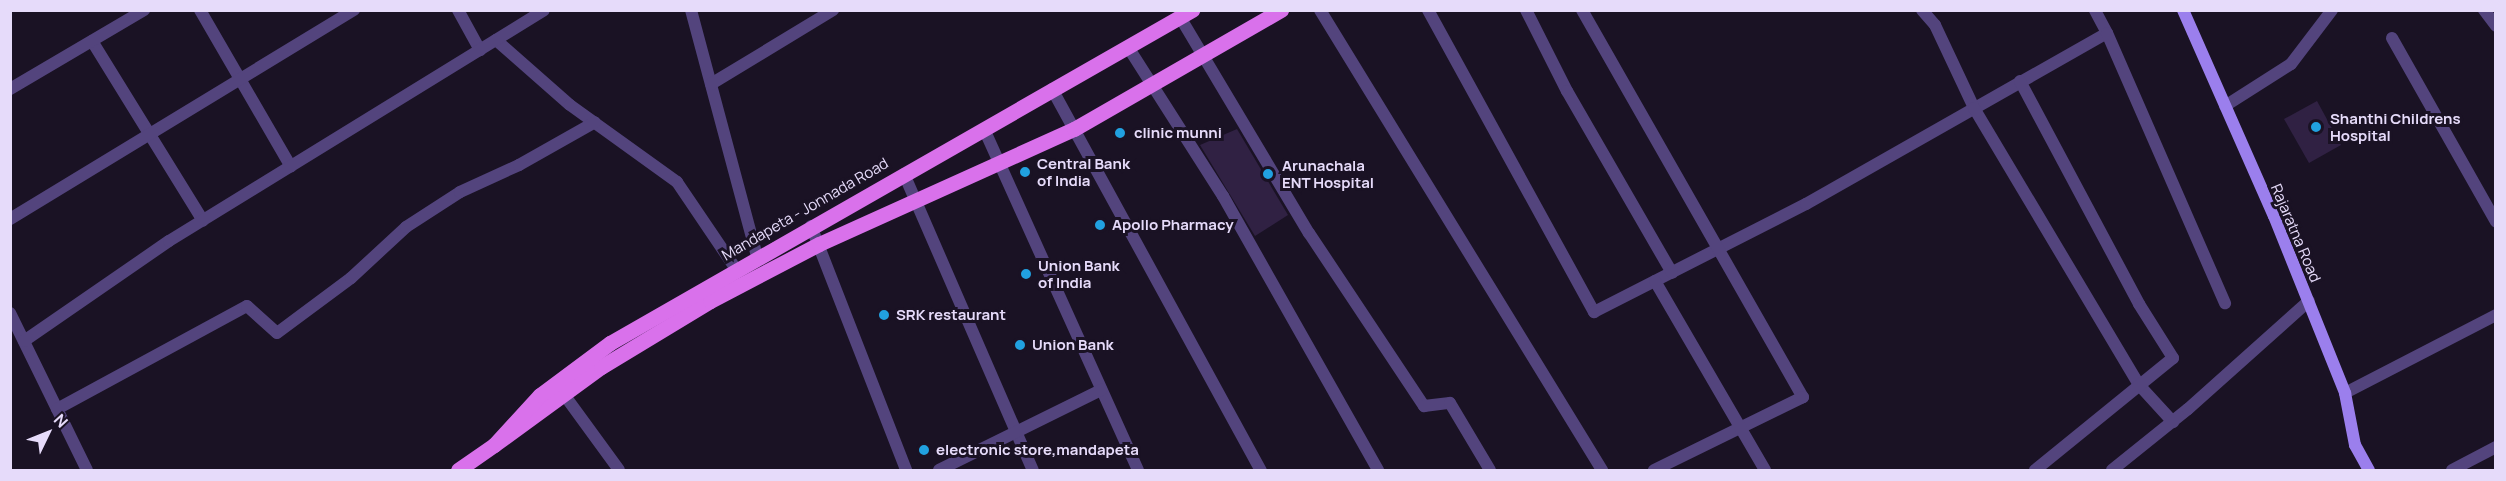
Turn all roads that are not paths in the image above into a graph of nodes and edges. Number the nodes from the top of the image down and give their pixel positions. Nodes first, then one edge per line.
1 (144, 10) edge
2 (200, 10) edge
3 (354, 10) edge
4 (458, 10) edge
5 (544, 10) edge
6 (691, 10) edge
7 (833, 10) edge
8 (1281, 10) edge
9 (1320, 10) edge
10 (1428, 10) edge
11 (1526, 10) edge
12 (1582, 10) edge
13 (1923, 10) edge
14 (2095, 10) edge
15 (2183, 10) edge
16 (2332, 10) edge
17 (2484, 10) edge
18 (1186, 14) edge
19 (2496, 26) edge
20 (2107, 33) junction
21 (2392, 38) dead end
22 (496, 40) junction
23 (92, 41) junction
24 (1128, 47) junction
25 (480, 50) junction
26 (1203, 56) junction
27 (240, 81) junction
28 (2020, 81) junction
29 (711, 84) junction
30 (1152, 84) junction
31 (10, 89) edge
32 (1052, 90) junction
33 (2226, 106) junction
34 (1974, 108) junction
35 (595, 122) junction
36 (984, 129) junction
37 (1074, 129) junction
38 (149, 137) junction
39 (999, 162) junction
40 (291, 167) junction
41 (904, 174) junction
42 (916, 201) junction
43 (10, 219) edge
44 (203, 220) junction
45 (2496, 222) edge
46 (811, 226) junction
47 (819, 244) junction
48 (1718, 249) junction
49 (757, 257) junction
50 (736, 269) junction
51 (1672, 273) junction
52 (1655, 281) junction
53 (2309, 301) junction
54 (2225, 303) dead end
55 (10, 313) edge
56 (2496, 315) edge
57 (24, 341) junction
58 (2140, 386) junction
59 (560, 389) junction
60 (1101, 390) junction
61 (2345, 393) junction
62 (57, 409) junction
63 (2173, 422) junction
64 (1740, 428) junction
65 (1017, 434) junction
66 (2496, 447) edge
67 (87, 471) edge
68 (459, 471) edge
69 (619, 471) edge
70 (906, 471) edge
71 (939, 471) edge
72 (1034, 471) edge
73 (1138, 471) edge
74 (1261, 471) edge
75 (1378, 471) edge
76 (1490, 471) edge
77 (1602, 471) edge
78 (1654, 471) edge
79 (1765, 471) edge
80 (2035, 471) edge
81 (2112, 471) edge
82 (2369, 471) edge
83 (2452, 471) edge

1 - 23 street
2 - 27 street
3 - 27 street
4 - 25 street
5 - 22 street
6 - 29 street
7 - 29 street
8 - 26 main road
9 - 77 street
10 - 52 street
11 - 51 street
12 - 48 street
13 - 34 street
14 - 20 street
15 - 33 street, Rajaratna Road
16 - 33 street
17 - 19 street
18 - 24 main road, Mandapeta - Jonnada Road
18 - 26 street
20 - 28 street
20 - 54 street
21 - 45 street
22 - 25 street
22 - 35 street
23 - 31 street
23 - 38 street
24 - 30 street
24 - 32 main road, Mandapeta - Jonnada Road
25 - 40 street
26 - 30 main road
26 - 76 street
27 - 38 street
27 - 40 street
28 - 34 street
28 - 58 street
29 - 49 street
30 - 37 main road
30 - 75 street
32 - 36 main road, Mandapeta - Jonnada Road
32 - 37 street
33 - 53 street, Rajaratna Road
34 - 48 street
34 - 58 street
35 - 50 street
35 - 62 street
36 - 39 street
36 - 41 main road, Mandapeta - Jonnada Road
37 - 39 main road
37 - 74 street
38 - 43 street
38 - 44 street
39 - 42 main road
39 - 60 street
40 - 44 street
41 - 42 street
41 - 46 main road, Mandapeta - Jonnada Road
42 - 47 main road
42 - 65 street
44 - 57 street
46 - 47 street
46 - 49 main road, Mandapeta - Jonnada Road
47 - 59 main road
47 - 70 street
48 - 51 street
48 - 64 street
49 - 50 main road, Mandapeta - Jonnada Road
50 - 59 main road, Mandapeta - Jonnada Road
51 - 52 street
52 - 64 street
53 - 61 street, Rajaratna Road
53 - 63 street
55 - 57 street
56 - 61 street
57 - 62 street
58 - 63 street
58 - 80 street
59 - 68 main road, Mandapeta - Jonnada Road
59 - 69 street
60 - 65 street
60 - 73 street
61 - 82 street, Rajaratna Road
62 - 67 street
63 - 81 street
64 - 78 street
64 - 79 street
65 - 71 street
65 - 72 street
66 - 83 street

